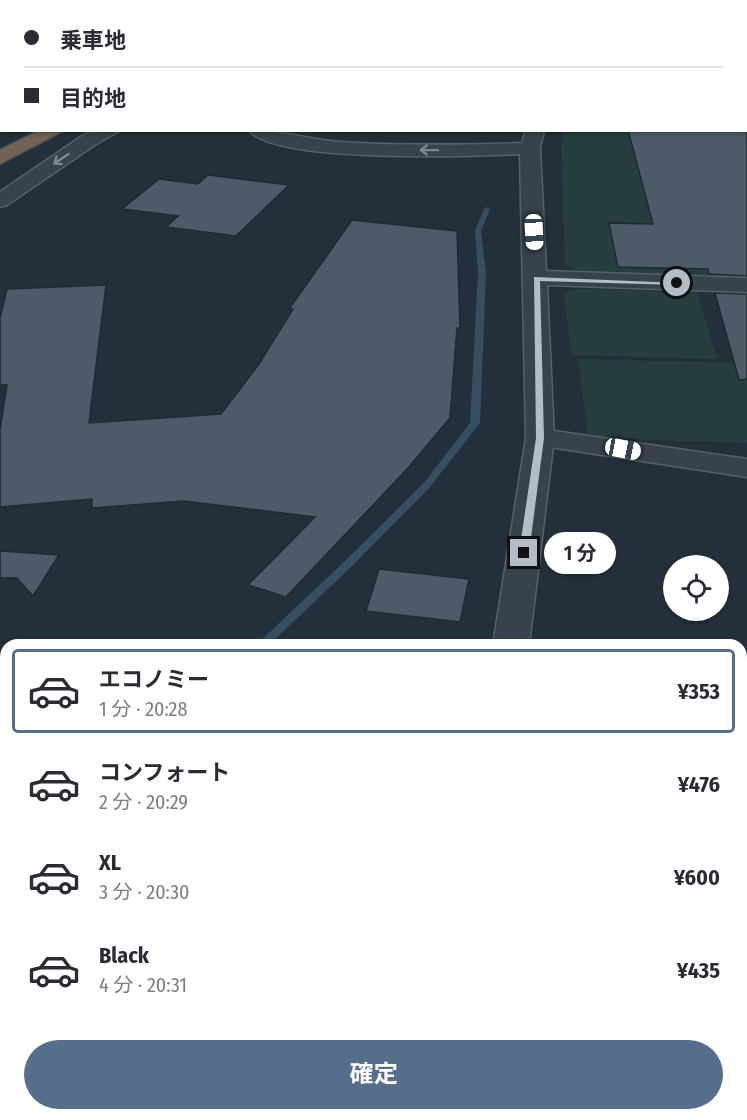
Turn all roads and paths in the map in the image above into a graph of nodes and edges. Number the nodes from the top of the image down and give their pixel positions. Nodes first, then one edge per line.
1 (26, 132) edge
2 (52, 132) edge
3 (107, 132) edge
4 (259, 132) edge
5 (437, 132) edge
6 (532, 139) edge
7 (0, 143) edge
8 (0, 158) edge
9 (0, 201) edge
10 (536, 278) junction
11 (747, 285) edge
12 (540, 438) junction
13 (747, 468) edge
14 (512, 639) edge

1 - 7 highway
2 - 8 highway
3 -> 9 street
6 -> 4 street
5 - 6 street
6 - 10 street
10 - 11 street
10 - 12 street
12 - 13 street
12 - 14 street

